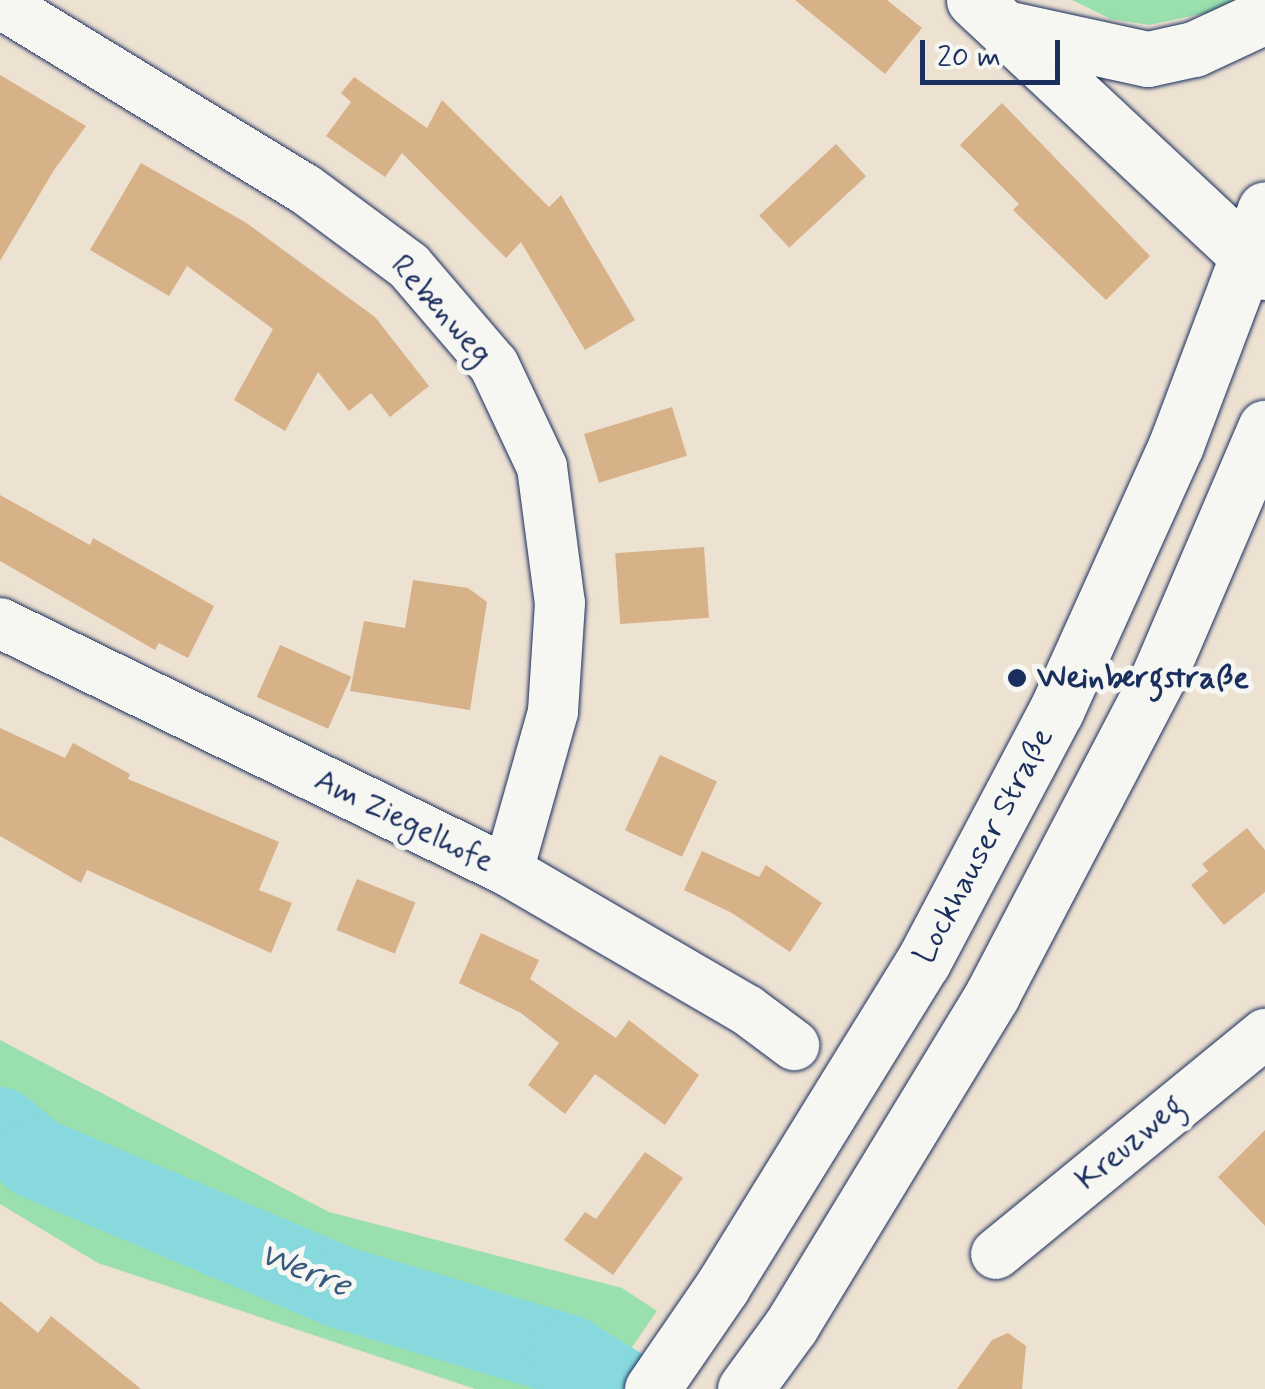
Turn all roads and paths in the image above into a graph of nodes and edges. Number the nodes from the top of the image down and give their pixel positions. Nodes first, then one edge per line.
1 (0, 3) edge
2 (989, 14) edge
3 (1265, 16) edge
4 (1259, 246) edge
5 (1265, 428) edge
6 (0, 624) edge
7 (508, 872) junction
8 (1265, 1034) edge
9 (794, 1045) dead end
10 (996, 1254) dead end
11 (652, 1389) edge
12 (745, 1389) edge

1 - 7 street, Rebenweg
2 - 3 main road
2 - 4 main road
4 - 11 main road, Lockhauser Straße
5 - 12 main road
6 - 7 street, Am Ziegelhofe
7 - 9 street, Am Ziegelhofe
8 - 10 street, Kreuzweg

